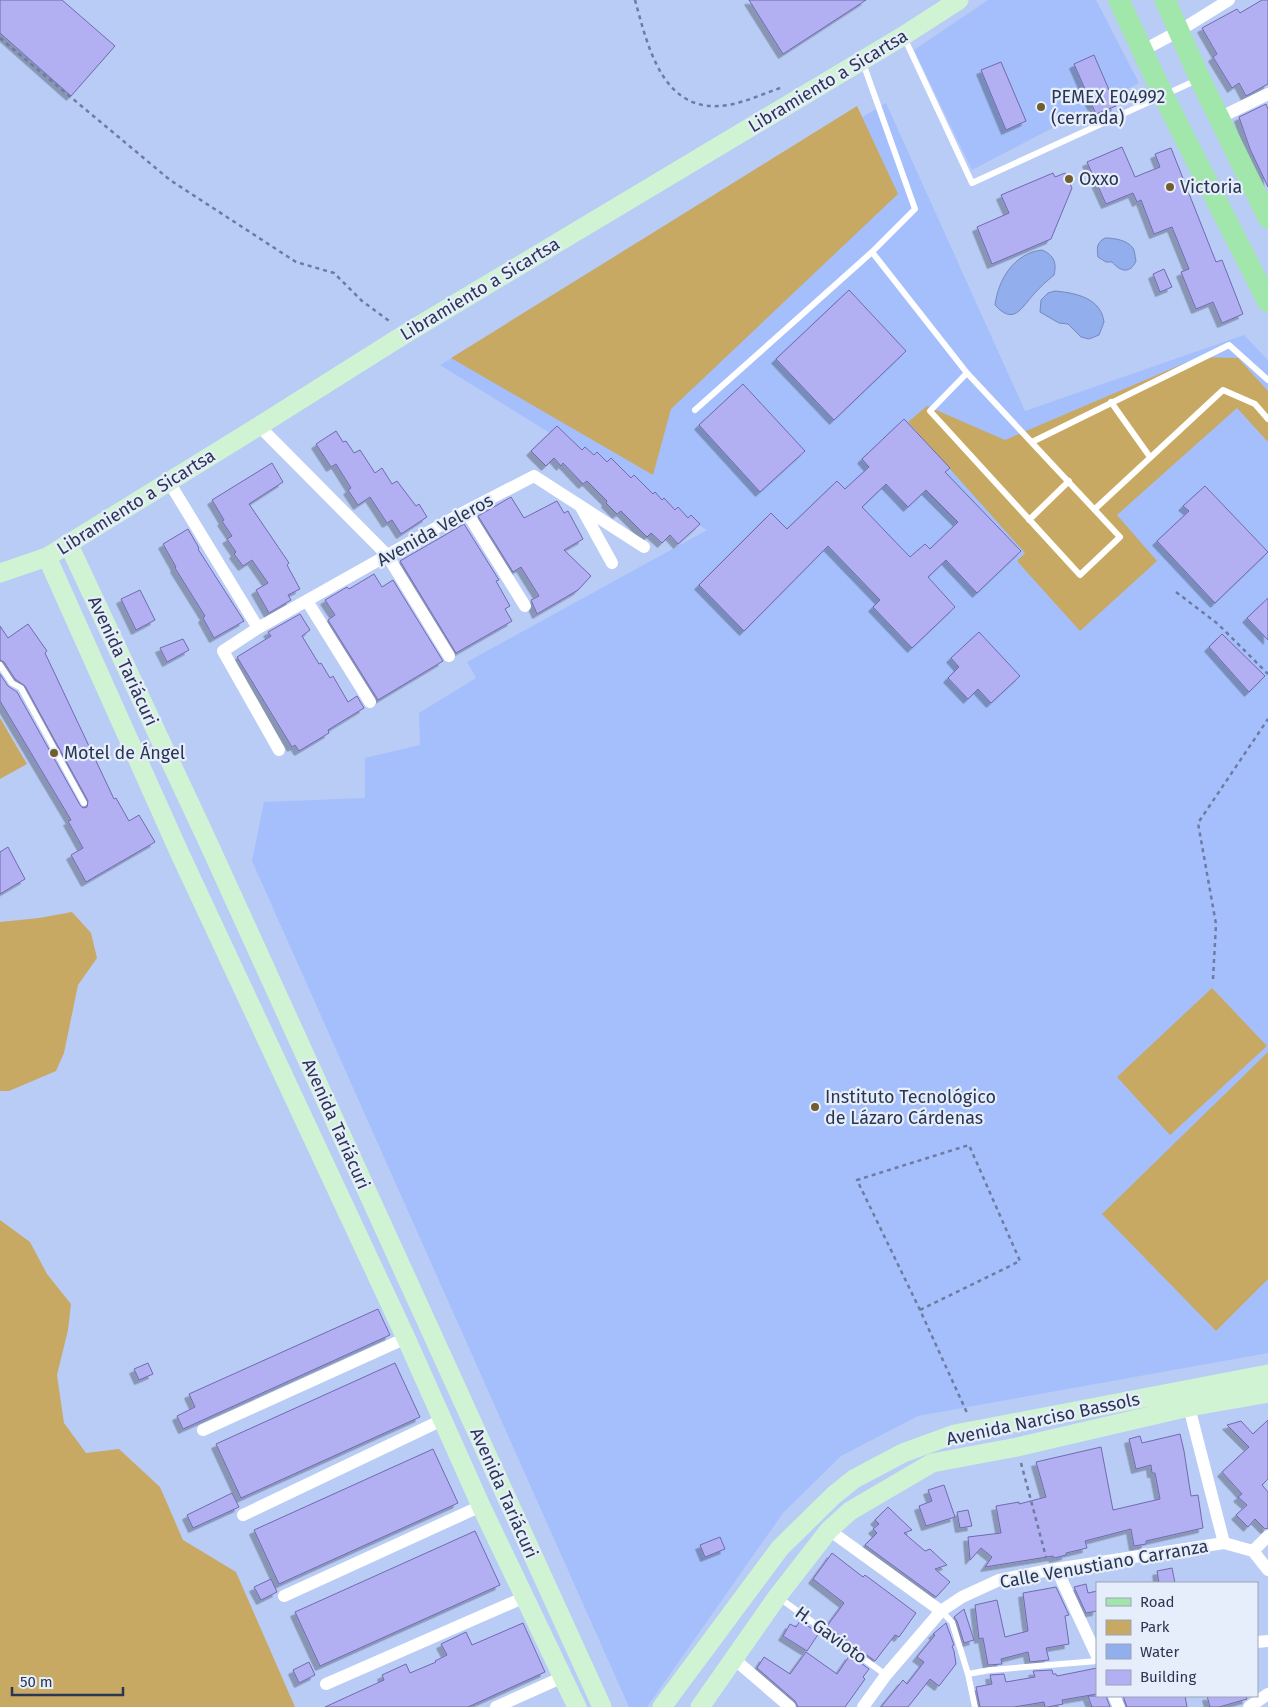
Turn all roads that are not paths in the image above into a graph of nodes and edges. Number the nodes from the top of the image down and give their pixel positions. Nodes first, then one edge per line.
1 (959, 0) edge
2 (1118, 0) edge
3 (1165, 0) edge
4 (1229, 0) edge
5 (1179, 31) junction
6 (903, 36) junction
7 (1142, 51) junction
8 (862, 60) junction
9 (1200, 78) junction
10 (1268, 94) edge
11 (1163, 95) junction
12 (1220, 118) junction
13 (1268, 218) edge
14 (872, 252) junction
15 (1268, 302) edge
16 (968, 372) junction
17 (1268, 380) edge
18 (1112, 402) junction
19 (695, 410) dead end
20 (1268, 419) edge
21 (259, 426) junction
22 (1032, 442) junction
23 (1150, 457) junction
24 (1069, 481) junction
25 (169, 482) junction
26 (580, 505) junction
27 (1094, 509) junction
28 (466, 511) junction
29 (1029, 520) junction
30 (68, 543) junction
31 (644, 547) dead end
32 (387, 556) junction
33 (47, 557) junction
34 (612, 563) dead end
35 (0, 573) edge
36 (307, 600) junction
37 (525, 606) dead end
38 (258, 628) junction
39 (449, 656) dead end
40 (0, 665) edge
41 (370, 702) dead end
42 (279, 750) dead end
43 (84, 803) dead end
44 (207, 840) junction
45 (180, 854) junction
46 (406, 1338) junction
47 (1268, 1374) edge
48 (1268, 1394) edge
49 (1189, 1407) junction
50 (442, 1420) junction
51 (203, 1430) dead end
52 (854, 1479) junction
53 (866, 1502) junction
54 (482, 1506) junction
55 (243, 1515) dead end
56 (829, 1530) junction
57 (1268, 1536) edge
58 (1224, 1543) junction
59 (1253, 1551) junction
60 (1053, 1570) junction
61 (1268, 1570) edge
62 (284, 1596) dead end
63 (526, 1597) junction
64 (777, 1597) junction
65 (941, 1611) junction
66 (1096, 1654) edge
67 (734, 1659) junction
68 (1096, 1661) edge
69 (968, 1674) junction
70 (886, 1675) junction
71 (564, 1677) junction
72 (326, 1684) dead end
73 (1268, 1694) edge
74 (496, 1707) edge
75 (578, 1707) edge
76 (602, 1707) edge
77 (662, 1707) edge
78 (700, 1707) edge
79 (790, 1707) edge
80 (863, 1707) edge
81 (975, 1707) edge
82 (1249, 1707) edge

1 - 6 street, Libramiento a Sicartsa
2 - 7 main road
3 - 5 main road
4 - 5 street
5 - 7 street
5 - 9 main road
6 - 8 street, Libramiento a Sicartsa
6 - 11 lane
7 - 11 main road
8 - 14 lane
8 - 21 street, Libramiento a Sicartsa
9 - 11 lane
9 - 12 main road
10 - 12 street
11 - 15 main road
12 - 13 main road
14 - 16 lane
14 - 19 lane
16 - 22 lane
16 - 29 lane
17 - 18 lane
18 - 22 lane
18 - 23 lane
20 - 23 lane
21 - 25 street, Libramiento a Sicartsa
21 - 32 street
22 - 24 lane
23 - 27 lane
24 - 27 lane
24 - 29 lane
25 - 30 street, Libramiento a Sicartsa
25 - 38 street
26 - 28 street, Avenida Veleros
26 - 31 street, Avenida Veleros
26 - 34 street
27 - 29 lane
28 - 32 street, Avenida Veleros
28 - 37 street
30 - 33 street, Libramiento a Sicartsa
30 - 44 street, Avenida Tariácuri
32 - 36 street, Avenida Veleros
32 - 39 street
33 - 35 street, Libramiento a Sicartsa
33 - 45 street, Avenida Tariácuri
36 - 38 street, Avenida Veleros
36 - 41 street
38 - 42 street, Avenida Veleros
40 - 43 lane
44 - 45 street
44 - 76 street, Avenida Tariácuri
45 - 46 street, Avenida Tariácuri
46 - 50 street, Avenida Tariácuri
46 - 51 street
47 - 52 street, Avenida Narciso Bassols
48 - 49 street, Avenida Narciso Bassols
49 - 53 street, Avenida Narciso Bassols
49 - 58 street
50 - 54 street, Avenida Tariácuri
50 - 55 street
52 - 53 street
52 - 77 street, Avenida Narciso Bassols
53 - 56 street, Avenida Narciso Bassols
54 - 62 street
54 - 63 street, Avenida Tariácuri
56 - 64 street, Avenida Narciso Bassols
56 - 65 street
57 - 59 street
58 - 59 street, Calle Venustiano Carranza
58 - 60 street, Calle Venustiano Carranza
59 - 61 street
60 - 65 street, Calle Venustiano Carranza
60 - 66 street
63 - 71 street, Avenida Tariácuri
63 - 72 street
64 - 67 street, Avenida Narciso Bassols
64 - 70 lane, H. Gavioto
65 - 69 lane
65 - 70 street, Calle Venustiano Carranza
67 - 78 street, Avenida Narciso Bassols
67 - 79 street
68 - 69 lane
69 - 81 lane
70 - 80 street, Calle Venustiano Carranza
71 - 74 street
71 - 75 street, Avenida Tariácuri
73 - 82 street

